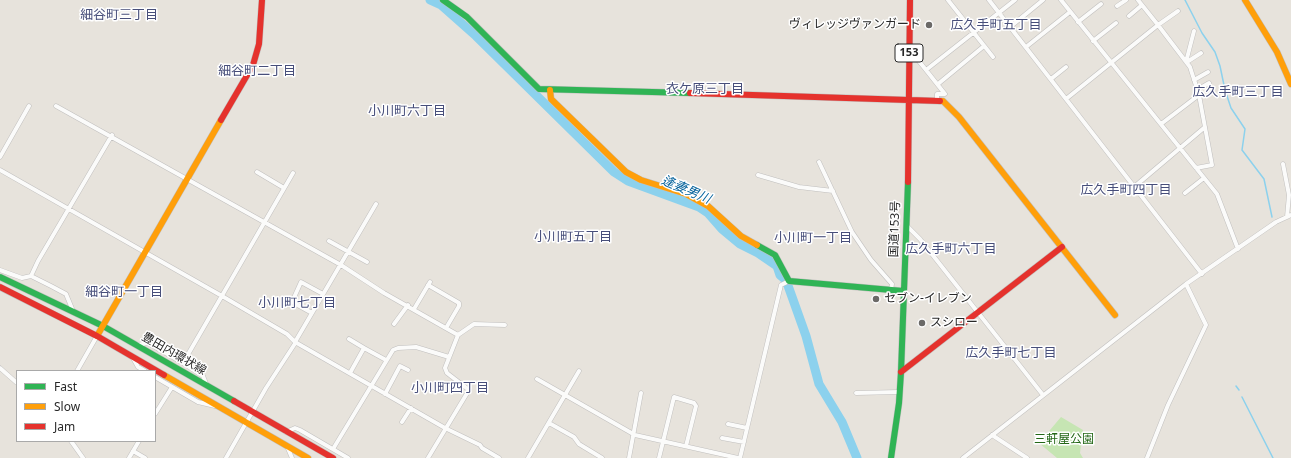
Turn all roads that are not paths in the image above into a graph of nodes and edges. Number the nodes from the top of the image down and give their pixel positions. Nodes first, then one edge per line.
1 (262, 0) edge
2 (443, 0) edge
3 (910, 0) edge
4 (948, 0) edge
5 (989, 0) edge
6 (1015, 0) edge
7 (1043, 0) edge
8 (1061, 0) edge
9 (1126, 0) edge
10 (1138, 0) edge
11 (1245, 0) edge
12 (1101, 4) dead end
13 (1142, 5) junction
14 (1117, 6) dead end
15 (1178, 10) dead end
16 (999, 12) junction
17 (1070, 12) junction
18 (1129, 16) dead end
19 (1078, 22) junction
20 (1116, 23) dead end
21 (1158, 25) junction
22 (1010, 27) junction
23 (1194, 31) dead end
24 (973, 32) junction
25 (1093, 41) junction
26 (984, 46) junction
27 (1026, 47) junction
28 (909, 48) junction
29 (1201, 53) dead end
30 (993, 57) dead end
31 (1186, 62) junction
32 (1111, 64) junction
33 (1066, 67) dead end
34 (926, 70) junction
35 (1208, 72) dead end
36 (1290, 76) edge
37 (1050, 80) junction
38 (1194, 80) junction
39 (1209, 83) dead end
40 (938, 84) junction
41 (1291, 84) edge
42 (550, 90) junction
43 (1197, 90) junction
44 (1199, 95) junction
45 (908, 99) junction
46 (1066, 99) junction
47 (937, 100) junction
48 (29, 106) dead end
49 (56, 106) dead end
50 (1160, 124) junction
51 (1205, 127) junction
52 (112, 136) junction
53 (1180, 148) junction
54 (0, 156) edge
55 (819, 162) dead end
56 (1283, 164) dead end
57 (1196, 168) junction
58 (0, 170) edge
59 (257, 172) dead end
60 (293, 173) dead end
61 (758, 175) dead end
62 (1204, 178) junction
63 (187, 179) junction
64 (1134, 187) junction
65 (284, 188) junction
66 (833, 191) junction
67 (1185, 193) dead end
68 (376, 204) dead end
69 (69, 210) junction
70 (1289, 216) edge
71 (264, 223) junction
72 (907, 226) junction
73 (329, 241) dead end
74 (1062, 247) junction
75 (1238, 249) junction
76 (145, 252) junction
77 (348, 252) junction
78 (367, 262) dead end
79 (341, 265) junction
80 (0, 270) edge
81 (1202, 274) junction
82 (31, 276) junction
83 (0, 277) edge
84 (789, 281) junction
85 (1186, 284) junction
86 (0, 287) edge
87 (892, 290) junction
88 (903, 291) junction
89 (323, 294) junction
90 (222, 296) junction
91 (408, 305) junction
92 (414, 309) junction
93 (73, 311) junction
94 (312, 312) junction
95 (979, 314) junction
96 (1115, 315) dead end
97 (394, 324) dead end
98 (505, 325) dead end
99 (103, 326) junction
100 (446, 328) junction
101 (458, 335) junction
102 (97, 336) junction
103 (349, 339) dead end
104 (295, 342) junction
105 (137, 345) junction
106 (364, 348) junction
107 (133, 357) junction
108 (448, 357) junction
109 (386, 360) junction
110 (183, 363) junction
111 (0, 368) edge
112 (78, 370) edge
113 (143, 370) edge
114 (155, 370) edge
115 (408, 370) dead end
116 (156, 371) edge
117 (579, 371) dead end
118 (901, 372) junction
119 (350, 373) junction
120 (156, 378) edge
121 (537, 379) dead end
122 (16, 382) edge
123 (207, 386) junction
124 (371, 386) junction
125 (172, 387) junction
126 (900, 392) junction
127 (641, 393) dead end
128 (856, 393) dead end
129 (385, 394) junction
130 (1043, 395) junction
131 (565, 396) junction
132 (216, 406) junction
133 (411, 408) junction
134 (252, 411) junction
135 (156, 412) edge
136 (402, 422) dead end
137 (549, 423) junction
138 (246, 424) junction
139 (728, 424) dead end
140 (446, 428) junction
141 (748, 428) junction
142 (286, 432) junction
143 (634, 435) junction
144 (992, 435) junction
145 (722, 438) dead end
146 (663, 440) junction
147 (73, 442) edge
148 (138, 442) edge
149 (744, 442) junction
150 (287, 446) junction
151 (686, 446) junction
152 (333, 449) junction
153 (132, 451) junction
154 (531, 457) edge
155 (630, 457) edge
156 (83, 458) edge
157 (129, 458) edge
158 (145, 458) edge
159 (226, 458) edge
160 (292, 458) edge
161 (308, 458) edge
162 (332, 458) edge
163 (348, 458) edge
164 (428, 458) edge
165 (499, 458) edge
166 (602, 458) edge
167 (625, 458) edge
168 (659, 458) edge
169 (739, 458) edge
170 (891, 458) edge
171 (963, 458) edge
172 (1027, 458) edge
173 (1147, 458) edge

1 - 63 main road
2 - 42 main road
3 - 28 main road, 国道153号 / 153
4 - 24 street
5 - 16 street
6 - 16 street
7 - 22 street
8 - 17 street
9 - 14 street
10 - 13 street
11 - 36 main road
12 - 19 street
13 - 18 street
13 - 21 street
15 - 21 street
16 - 22 street
16 - 24 street
17 - 19 street
17 - 27 street
19 - 25 street
20 - 25 street
21 - 31 street
21 - 32 street
22 - 27 street
23 - 31 street
24 - 26 street
24 - 34 street
25 - 32 street
26 - 30 street
26 - 40 street
27 - 37 street
28 - 34 street
28 - 45 main road, 国道153号 / 153
29 - 31 street
31 - 38 street
32 - 46 street
32 - 50 street
33 - 37 street
34 - 40 street
35 - 38 street
36 - 41 main road
37 - 46 street
38 - 43 street
39 - 43 street
40 - 47 street
42 - 45 main road
42 - 84 main road
43 - 44 street
44 - 50 street
44 - 51 street
45 - 47 main road
45 - 72 main road, 国道153号 / 153
46 - 64 street
47 - 74 main road
48 - 54 street
49 - 52 street
50 - 53 street
51 - 53 street
51 - 57 street
52 - 63 street
52 - 69 street
53 - 57 street
53 - 64 street
55 - 66 street
56 - 70 street
57 - 62 street
58 - 69 street
59 - 65 street
60 - 65 street
61 - 66 street
62 - 67 street
62 - 75 street
63 - 71 street
63 - 76 main road
64 - 81 street
65 - 71 street
66 - 87 street
68 - 77 street
69 - 76 street
69 - 82 street
70 - 75 street
71 - 79 street
71 - 90 street
72 - 88 main road, 国道153号 / 153
72 - 95 street
73 - 77 street
74 - 95 main road
74 - 96 main road
75 - 81 street
76 - 90 street
76 - 99 main road
77 - 78 street
77 - 79 street
79 - 89 street
79 - 91 street
80 - 82 street
81 - 85 street
82 - 93 street
83 - 93 main road, 豊田内環状線
84 - 87 main road
84 - 141 street
85 - 130 street
85 - 173 street
86 - 102 main road, 豊田内環状線
87 - 88 main road
88 - 118 main road, 国道153号 / 153
89 - 94 street
89 - 94 street
90 - 104 street
90 - 110 street
91 - 92 street
91 - 97 street
92 - 100 street
92 - 100 street
93 - 99 main road, 豊田内環状線
94 - 104 street
95 - 118 main road
95 - 130 street
98 - 101 street
99 - 102 main road
99 - 105 main road, 豊田内環状線
100 - 101 street
101 - 108 street
102 - 107 main road, 豊田内環状線
102 - 112 street
103 - 106 street
104 - 119 street
104 - 134 street
105 - 110 street
105 - 123 main road, 豊田内環状線
106 - 109 street
106 - 119 street
107 - 113 street
107 - 114 main road, 豊田内環状線
108 - 109 street
108 - 140 street
109 - 124 street
110 - 123 street
111 - 122 street
115 - 129 street
116 - 132 main road, 豊田内環状線
117 - 131 street
118 - 126 main road, 国道153号 / 153
119 - 124 street
120 - 125 street
121 - 131 street
123 - 134 main road, 豊田内環状線
124 - 129 street
124 - 152 street
125 - 132 street
125 - 135 street
126 - 128 street
126 - 170 main road, 国道153号 / 153
127 - 143 street
129 - 133 street
130 - 144 street
131 - 137 street
131 - 143 street
132 - 138 main road, 豊田内環状線
133 - 136 street
133 - 140 street
134 - 138 street
134 - 142 main road, 豊田内環状線
137 - 154 street
137 - 166 street
138 - 150 main road, 豊田内環状線
138 - 159 street
139 - 141 street
140 - 164 street
140 - 165 street
141 - 149 street
142 - 152 street
142 - 162 main road, 豊田内環状線
143 - 146 street
143 - 155 street
144 - 171 street
144 - 172 street
145 - 149 street
146 - 151 street
146 - 151 street
146 - 168 street
147 - 156 street
148 - 153 street
149 - 169 street
150 - 160 street
150 - 161 main road, 豊田内環状線
151 - 169 street
152 - 163 street
153 - 157 street
153 - 158 street
155 - 167 street

